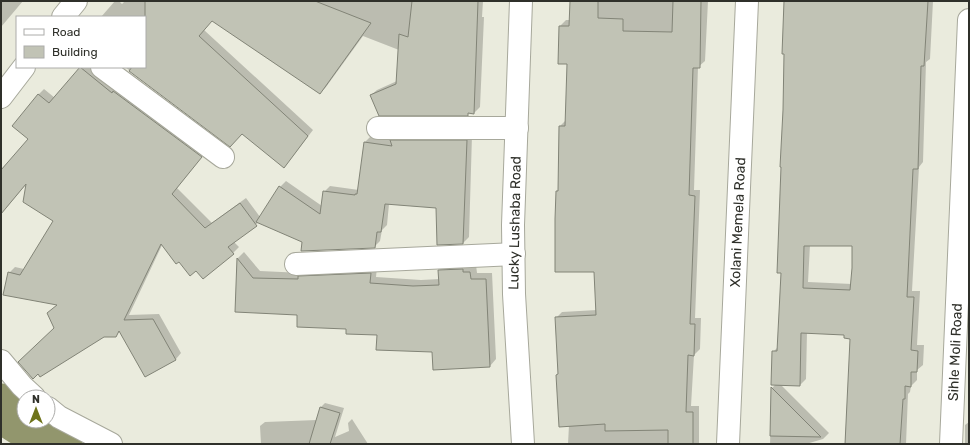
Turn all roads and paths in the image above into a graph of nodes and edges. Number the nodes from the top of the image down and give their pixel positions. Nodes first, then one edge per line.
1 (76, 1) edge
2 (521, 1) edge
3 (747, 1) edge
4 (64, 16) edge
5 (969, 20) edge
6 (23, 68) edge
7 (103, 68) edge
8 (1, 97) edge
9 (378, 128) dead end
10 (517, 128) junction
11 (223, 157) dead end
12 (514, 254) junction
13 (296, 264) dead end
14 (1, 361) edge
15 (25, 389) edge
16 (56, 415) edge
17 (111, 444) edge
18 (523, 444) edge
19 (728, 444) edge
20 (951, 444) edge

1 - 4 street
2 - 10 street, Lucky Lushaba Road
3 - 19 street, Xolani Memela Road
5 - 20 street, Sihle Moli Road
6 - 8 street
7 - 11 street
9 - 10 street
10 - 12 street, Lucky Lushaba Road
12 - 13 street
12 - 18 street, Lucky Lushaba Road
14 - 15 street
16 - 17 street

